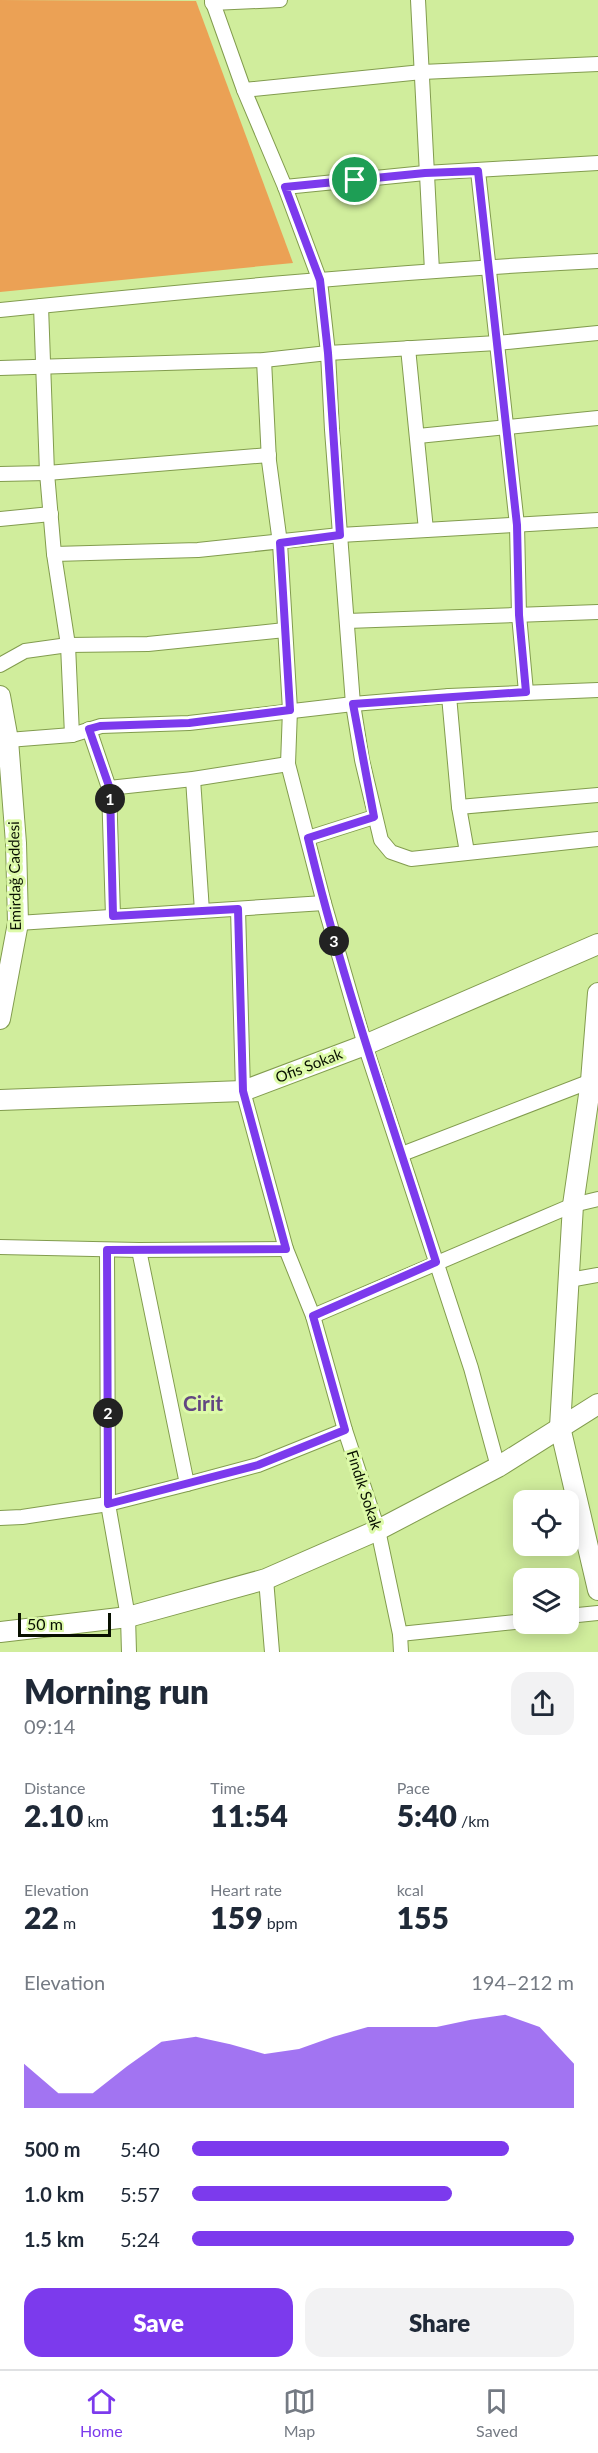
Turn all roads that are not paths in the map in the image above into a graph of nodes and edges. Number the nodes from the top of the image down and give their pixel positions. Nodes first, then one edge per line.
1 (280, 0) edge
2 (418, 0) edge
3 (212, 2) edge
4 (598, 64) edge
5 (423, 72) junction
6 (244, 90) junction
7 (598, 163) edge
8 (478, 171) junction
9 (425, 173) junction
10 (285, 187) junction
11 (598, 261) edge
12 (488, 267) junction
13 (432, 271) junction
14 (320, 280) junction
15 (41, 306) junction
16 (0, 310) edge
17 (598, 333) edge
18 (497, 343) junction
19 (408, 348) junction
20 (328, 353) junction
21 (264, 360) junction
22 (45, 366) junction
23 (0, 368) edge
24 (598, 418) edge
25 (507, 427) junction
26 (418, 436) junction
27 (269, 454) junction
28 (47, 473) junction
29 (0, 474) edge
30 (51, 514) junction
31 (0, 519) edge
32 (598, 520) edge
33 (517, 525) junction
34 (426, 530) junction
35 (340, 535) junction
36 (280, 543) junction
37 (54, 554) junction
38 (598, 612) edge
39 (519, 615) junction
40 (347, 621) junction
41 (285, 630) junction
42 (68, 645) junction
43 (0, 665) edge
44 (598, 690) edge
45 (526, 692) junction
46 (0, 696) edge
47 (449, 696) junction
48 (353, 704) junction
49 (290, 710) junction
50 (89, 729) junction
51 (72, 735) junction
52 (8, 740) junction
53 (288, 764) junction
54 (193, 779) junction
55 (110, 789) junction
56 (598, 795) edge
57 (459, 807) junction
58 (374, 817) junction
59 (308, 838) junction
60 (598, 839) edge
61 (467, 852) junction
62 (324, 903) junction
63 (238, 909) junction
64 (202, 911) junction
65 (113, 916) junction
66 (18, 923) junction
67 (598, 945) edge
68 (598, 993) edge
69 (2, 996) edge
70 (0, 1018) edge
71 (365, 1045) junction
72 (593, 1089) edge
73 (243, 1091) junction
74 (0, 1100) edge
75 (402, 1154) junction
76 (598, 1199) edge
77 (573, 1205) junction
78 (0, 1247) edge
79 (286, 1249) junction
80 (107, 1250) junction
81 (139, 1250) junction
82 (436, 1262) junction
83 (598, 1275) edge
84 (569, 1280) junction
85 (313, 1316) junction
86 (598, 1404) edge
87 (560, 1427) junction
88 (345, 1430) junction
89 (498, 1467) junction
90 (187, 1484) junction
91 (108, 1504) junction
92 (0, 1518) edge
93 (378, 1530) junction
94 (266, 1579) junction
95 (598, 1590) edge
96 (598, 1613) edge
97 (579, 1615) edge
98 (128, 1617) junction
99 (513, 1622) edge
100 (0, 1632) edge
101 (400, 1634) junction
102 (129, 1652) edge
103 (272, 1652) edge
104 (401, 1652) edge

1 - 3 street
2 - 5 street
3 - 6 street
4 - 5 street
5 - 6 street
5 - 9 street
6 - 10 street
7 - 8 street
8 - 9 street
8 - 12 street
9 - 10 street
9 - 13 street
10 - 14 street
11 - 12 street
12 - 13 street
12 - 18 street
13 - 14 street
14 - 15 street
14 - 20 street
15 - 16 street
15 - 22 street
17 - 18 street
18 - 19 street
18 - 25 street
19 - 20 street
19 - 26 street
20 - 21 street
20 - 35 street
21 - 22 street
21 - 27 street
22 - 23 street
22 - 28 street
24 - 25 street
25 - 26 street
25 - 33 street
26 - 34 street
27 - 28 street
27 - 36 street
28 - 29 street
28 - 30 street
30 - 31 street
30 - 37 street
32 - 33 street
33 - 34 street
33 - 39 street
34 - 35 street
35 - 36 street
35 - 40 street
36 - 37 street
36 - 41 street
37 - 42 street
38 - 39 street
39 - 40 street
39 - 45 street
40 - 48 street
41 - 42 street
41 - 49 street
42 - 43 street
42 - 51 street
44 - 45 street
45 - 47 street
46 - 52 street, Emirdağ Caddesi
47 - 48 street
47 - 57 street
48 - 49 street
48 - 58 street
49 - 50 street
49 - 53 street
50 - 51 street
50 - 55 street
51 - 52 street
52 - 66 street, Emirdağ Caddesi
53 - 54 street
53 - 59 street
54 - 55 street
54 - 64 street
55 - 65 street
56 - 57 street
57 - 61 street
58 - 59 street
58 - 61 street
59 - 62 street
60 - 61 street
62 - 63 street
62 - 71 street
63 - 64 street
63 - 73 street, Fındık Sokak
64 - 65 street
65 - 66 street
66 - 69 street, Emirdağ Caddesi
67 - 71 street, Ofis Sokak
68 - 72 street
69 - 70 street, Emirdağ Caddesi
71 - 73 street, Ofis Sokak
71 - 75 street
72 - 75 street
72 - 77 street
73 - 74 street, Ofis Sokak
73 - 79 street, Fındık Sokak
75 - 82 street
76 - 77 street
77 - 82 street
77 - 84 street
78 - 80 street
79 - 81 street
79 - 85 street, Fındık Sokak
80 - 81 street
80 - 91 street
81 - 90 street
82 - 85 street
82 - 89 street
83 - 84 street
84 - 87 street
85 - 88 street, Fındık Sokak
86 - 87 street
87 - 89 street
87 - 95 street
88 - 90 street
88 - 93 street, Fındık Sokak
89 - 93 street
90 - 91 street
91 - 92 street
91 - 98 street
93 - 94 street
93 - 101 street, Fındık Sokak
94 - 98 street
94 - 103 street
96 - 97 street
98 - 100 street
98 - 102 street
99 - 101 street
101 - 104 street, Fındık Sokak

